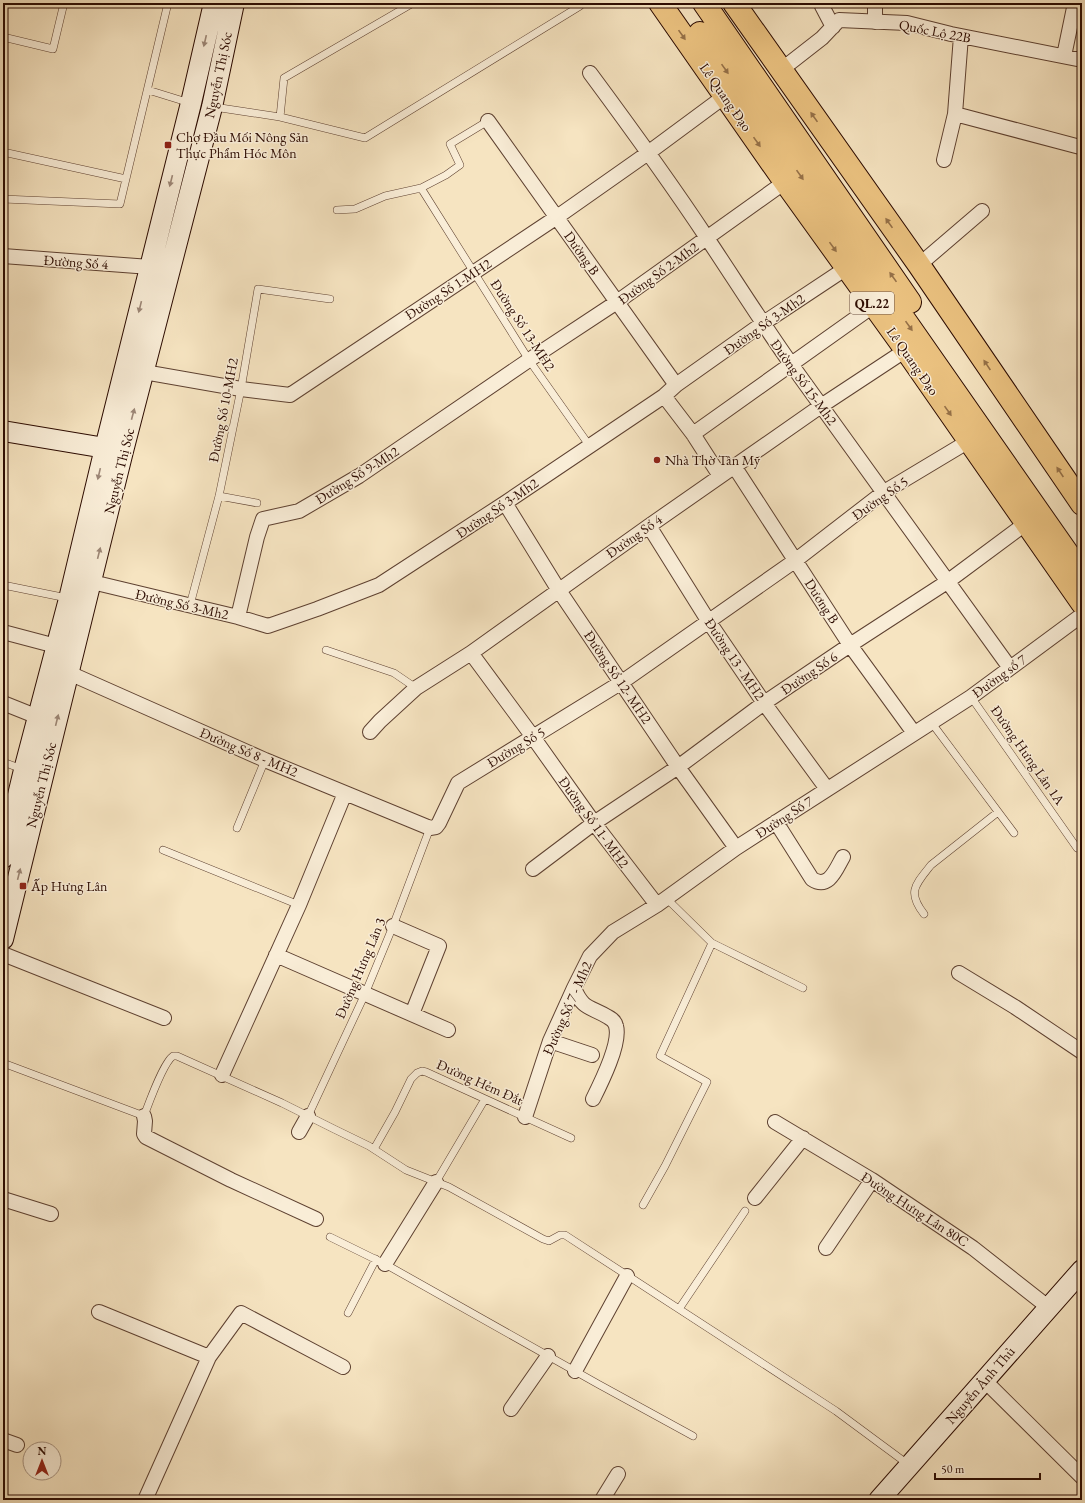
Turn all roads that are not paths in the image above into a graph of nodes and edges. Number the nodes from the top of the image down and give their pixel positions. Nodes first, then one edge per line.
1 (64, 3) edge
2 (168, 3) edge
3 (214, 3) edge
4 (234, 3) edge
5 (413, 3) edge
6 (578, 3) edge
7 (660, 3) edge
8 (678, 3) edge
9 (704, 3) edge
10 (734, 3) edge
11 (822, 3) edge
12 (875, 3) edge
13 (1076, 3) edge
14 (875, 22) junction
15 (832, 27) junction
16 (961, 36) junction
17 (3, 37) edge
18 (1064, 56) junction
19 (1082, 60) edge
20 (781, 70) junction
21 (590, 73) dead end
22 (148, 90) junction
23 (725, 96) junction
24 (191, 103) junction
25 (212, 107) junction
26 (955, 114) junction
27 (280, 117) junction
28 (488, 120) joint
29 (1080, 146) dead end
30 (3, 152) edge
31 (648, 153) junction
32 (944, 160) dead end
33 (126, 179) junction
34 (785, 182) junction
35 (421, 188) junction
36 (3, 200) edge
37 (337, 210) dead end
38 (982, 211) dead end
39 (557, 217) junction
40 (707, 238) junction
41 (3, 256) edge
42 (854, 263) junction
43 (919, 266) junction
44 (150, 267) junction
45 (473, 273) junction
46 (330, 299) dead end
47 (881, 301) junction
48 (617, 302) junction
49 (762, 324) junction
50 (906, 350) junction
51 (529, 360) junction
52 (791, 364) junction
53 (144, 372) junction
54 (676, 385) junction
55 (241, 389) junction
56 (664, 396) junction
57 (821, 406) junction
58 (3, 431) edge
59 (693, 434) junction
60 (969, 441) junction
61 (589, 445) junction
62 (114, 450) junction
63 (734, 466) junction
64 (720, 476) junction
65 (884, 492) junction
66 (1080, 495) edge
67 (219, 496) junction
68 (257, 503) dead end
69 (505, 503) junction
70 (1025, 524) junction
71 (649, 526) junction
72 (1082, 551) edge
73 (796, 560) junction
74 (1082, 574) edge
75 (92, 582) junction
76 (947, 582) junction
77 (3, 585) edge
78 (558, 589) junction
79 (69, 599) junction
80 (1082, 603) edge
81 (190, 605) junction
82 (1082, 615) edge
83 (238, 617) junction
84 (709, 622) junction
85 (3, 632) edge
86 (850, 645) junction
87 (56, 646) junction
88 (326, 650) dead end
89 (471, 653) junction
90 (1010, 668) junction
91 (69, 673) junction
92 (622, 682) junction
93 (416, 688) junction
94 (971, 697) junction
95 (3, 703) edge
96 (764, 703) junction
97 (38, 717) junction
98 (931, 722) junction
99 (370, 732) dead end
100 (914, 733) junction
101 (533, 737) junction
102 (265, 760) junction
103 (3, 762) edge
104 (678, 767) junction
105 (24, 770) junction
106 (827, 789) junction
107 (345, 793) junction
108 (998, 812) junction
109 (776, 822) junction
110 (594, 823) junction
111 (237, 828) dead end
112 (430, 828) junction
113 (1014, 833) dead end
114 (736, 848) junction
115 (1077, 848) dead end
116 (163, 850) dead end
117 (843, 857) dead end
118 (3, 858) edge
119 (533, 869) dead end
120 (661, 902) junction
121 (298, 905) junction
122 (924, 914) dead end
123 (393, 926) junction
124 (3, 939) edge
125 (712, 943) junction
126 (3, 954) edge
127 (276, 955) junction
128 (959, 973) dead end
129 (574, 988) junction
130 (803, 988) dead end
131 (364, 994) junction
132 (412, 1014) junction
133 (164, 1018) dead end
134 (448, 1030) dead end
135 (550, 1041) junction
136 (1082, 1052) edge
137 (592, 1055) dead end
138 (3, 1063) edge
139 (222, 1075) junction
140 (485, 1099) junction
141 (593, 1100) dead end
142 (144, 1116) junction
143 (308, 1116) junction
144 (525, 1117) junction
145 (775, 1122) dead end
146 (299, 1132) dead end
147 (571, 1138) dead end
148 (803, 1138) junction
149 (374, 1149) junction
150 (872, 1180) junction
151 (436, 1182) junction
152 (755, 1198) dead end
153 (3, 1199) edge
154 (643, 1205) dead end
155 (745, 1210) dead end
156 (51, 1214) dead end
157 (316, 1219) dead end
158 (330, 1237) dead end
159 (826, 1248) dead end
160 (381, 1261) junction
161 (1082, 1270) edge
162 (627, 1276) junction
163 (1048, 1307) junction
164 (679, 1309) junction
165 (99, 1312) dead end
166 (348, 1313) dead end
167 (548, 1356) junction
168 (209, 1357) junction
169 (342, 1367) dead end
170 (575, 1371) junction
171 (984, 1380) junction
172 (511, 1410) dead end
173 (693, 1436) dead end
174 (3, 1440) edge
175 (17, 1445) dead end
176 (909, 1465) junction
177 (618, 1474) dead end
178 (1082, 1477) edge
179 (145, 1500) edge
180 (602, 1500) edge
181 (879, 1500) edge

1 - 17 lane
2 - 22 lane
3 -> 24 main road, Nguyễn Thị Sóc
4 - 25 main road, Nguyễn Thị Sóc
5 - 27 lane
6 - 27 lane
7 -> 23 highway, Lê Quang Đạo / QL.22
8 -> 42 highway, Lê Quang Đạo / QL.22
72 -> 9 highway, QL.22
10 - 20 highway
11 - 15 street
12 - 14 street
13 - 18 street
14 - 15 street, Quốc Lộ 22B
14 - 16 street, Quốc Lộ 22B
15 - 20 street, Quốc Lộ 22B
16 - 18 street, Quốc Lộ 22B
16 - 26 street
18 - 19 street, Quốc Lộ 22B
43 -> 20 highway
21 - 31 street, Đường Số 15-Mh2
22 - 24 lane
22 - 33 lane
23 - 31 street, Đường Số 1-MH2
23 -> 34 highway, Lê Quang Đạo / QL.22
24 -> 44 main road, Nguyễn Thị Sóc
25 - 27 lane
25 - 53 main road, Nguyễn Thị Sóc
26 - 29 street
26 - 32 street
28 - 35 lane
28 - 39 street, Dường B
30 - 33 lane
31 - 39 street, Đường Số 1-MH2
31 - 40 street, Đường Số 15-Mh2
33 - 36 lane
34 - 40 street, Đường Số 2-Mh2
34 -> 42 highway, Lê Quang Đạo / QL.22
35 - 37 lane
35 - 45 lane, Đường Số 13-MH2
38 - 43 street
39 - 45 street, Đường Số 1-MH2
39 - 48 street, Dường B
40 - 48 street, Đường Số 2-Mh2
40 - 49 street, Đường Số 15-Mh2
41 - 44 street, Đường Số 4
42 - 47 highway, Lê Quang Đạo / QL.22
42 - 49 street, Đường Số 3-Mh2
66 -> 43 highway
44 -> 62 main road, Nguyễn Thị Sóc
45 - 51 lane, Đường Số 13-MH2
45 - 55 street, Đường Số 1-MH2
46 - 55 lane, Đường Số 10-MH2
47 - 50 highway, Lê Quang Đạo / QL.22
47 - 52 street
47 -> 74 highway, Lê Quang Đạo / QL.22
48 - 51 street, Đường Số 2-Mh2
48 - 54 street, Dường B
49 - 52 street, Đường Số 15-Mh2
49 - 54 street, Đường Số 3-Mh2
50 - 57 street, Đường Số 4
50 -> 60 highway, Lê Quang Đạo / QL.22
51 - 61 lane, Đường Số 13-MH2
51 - 83 street, Đường Số 9-Mh2
52 - 57 street, Đường Số 15-Mh2
52 - 59 street
53 - 55 street, Đường Số 1-MH2
62 -> 53 main road, Nguyễn Thị Sóc
54 - 56 street, Đường Số 3-Mh2
55 - 67 lane, Đường Số 10-MH2
56 - 59 street
56 - 61 street, Đường Số 3-Mh2
57 - 63 street, Đường Số 4
57 - 65 street, Đường Số 15-Mh2
58 - 62 main road
59 - 64 street
60 - 65 street, Đường Số 5
60 - 70 highway, Lê Quang Đạo / QL.22
61 - 69 street, Đường Số 3-Mh2
75 -> 62 main road, Nguyễn Thị Sóc
62 -> 79 main road, Nguyễn Thị Sóc
63 - 64 street, Đường Số 4
63 - 73 street, Dương B
64 - 71 street, Đường Số 4
65 - 73 street, Đường Số 5
65 - 76 street, Đường Số 15-Mh2
67 - 68 lane
67 - 81 lane, Đường Số 10-MH2
69 - 78 street, Đường Số 12- MH2
69 - 83 street, Đường Số 3-Mh2
70 - 76 street, Đường Số 6
70 - 80 highway, Lê Quang Đạo / QL.22
71 - 78 street, Đường Số 4
71 - 84 street, Đường 13 - MH2
73 - 84 street, Đường Số 5
73 - 86 street, Dương B
75 - 81 street, Đường Số 3-Mh2
75 - 91 main road, Nguyễn Thị Sóc
76 - 86 street, Đường Số 6
76 - 90 street, Đường Số 15-Mh2
77 - 79 lane
78 - 89 street, Đường Số 4
78 - 92 street, Đường Số 12- MH2
79 - 87 main road, Nguyễn Thị Sóc
81 - 83 street, Đường Số 3-Mh2
82 - 90 street, Đường số 7
84 - 92 street, Đường Số 5
84 - 96 street, Đường 13 - MH2
85 - 87 street
86 - 96 street, Đường Số 6
86 - 100 street, Dương B
87 - 97 main road, Nguyễn Thị Sóc
88 - 93 lane
89 - 93 street, Đường Số 4
89 - 101 street
90 - 94 street, Đường số 7
91 - 102 street, Đường Số 8 - MH2
124 -> 91 main road, Nguyễn Thị Sóc
92 - 101 street, Đường Số 5
92 - 104 street, Đường Số 12- MH2
93 - 99 street, Đường Số 4
94 - 98 street, Đường số 7
94 - 115 lane, Đường Hưng Lân 1A
95 - 97 street
96 - 104 street, Đường Số 6
96 - 106 street, Đường 13 - MH2
97 - 105 main road, Nguyễn Thị Sóc
98 - 100 street, Đường số 7
98 - 108 lane
100 - 106 street, Đường Số 7
101 - 110 street, Đường Số 11- MH2
101 - 112 street, Đường Số 5
102 - 107 street, Đường Số 8 - MH2
102 - 111 lane
103 - 105 lane
104 - 110 street, Đường Số 6
104 - 114 street, Đường Số 12- MH2
105 - 118 main road, Nguyễn Thị Sóc
106 - 109 street, Đường Số 7
107 - 112 street, Đường Số 8 - MH2
107 - 121 street
108 - 113 lane
108 - 122 lane
109 - 114 street, Đường Số 7
109 - 117 street
110 - 119 street, Đường Số 6
110 - 120 street, Đường Số 11- MH2
112 - 123 lane, Đường Hưng Lân 3
114 - 120 street, Đường Số 7
116 - 121 lane
120 - 125 lane
120 - 129 street, Đường Số 7 - Mh2
121 - 127 street
123 - 131 lane, Đường Hưng Lân 3
123 - 132 street
125 - 130 lane
125 - 154 lane
126 - 133 street
127 - 131 street
127 - 139 street
128 - 136 street
129 - 135 street, Đường Số 7 - Mh2
129 - 141 street
131 - 132 street
131 - 143 lane, Đường Hưng Lân 3
132 - 134 street
135 - 137 street
135 - 144 street, Đường Số 7 - Mh2
138 - 142 lane
139 - 142 lane
139 - 143 lane
140 - 144 lane, Đường Hẻm Đắt
140 - 149 lane, Đường Hẻm Đắt
140 - 151 lane
142 - 157 street
143 - 146 street
143 - 149 lane
144 - 147 lane, Đường Hẻm Đắt
145 - 148 street, Đường Hưng Lân 80C
148 - 150 street, Đường Hưng Lân 80C
148 - 152 street
149 - 151 lane
150 - 159 street
150 - 163 street, Đường Hưng Lân 80C
151 - 160 street
151 - 162 lane
153 - 156 street
155 - 164 lane
158 - 160 lane
160 - 166 lane
160 - 167 lane
161 - 163 main road, Nguyễn Ảnh Thủ
162 - 164 lane
162 - 170 street
163 - 171 main road, Nguyễn Ảnh Thủ
164 - 176 lane
165 - 168 street
167 - 170 lane
167 - 172 street
168 - 169 street
168 - 179 street
170 - 173 lane
171 - 176 main road, Nguyễn Ảnh Thủ
171 - 178 street
174 - 175 street
176 - 181 main road, Nguyễn Ảnh Thủ
177 - 180 street

